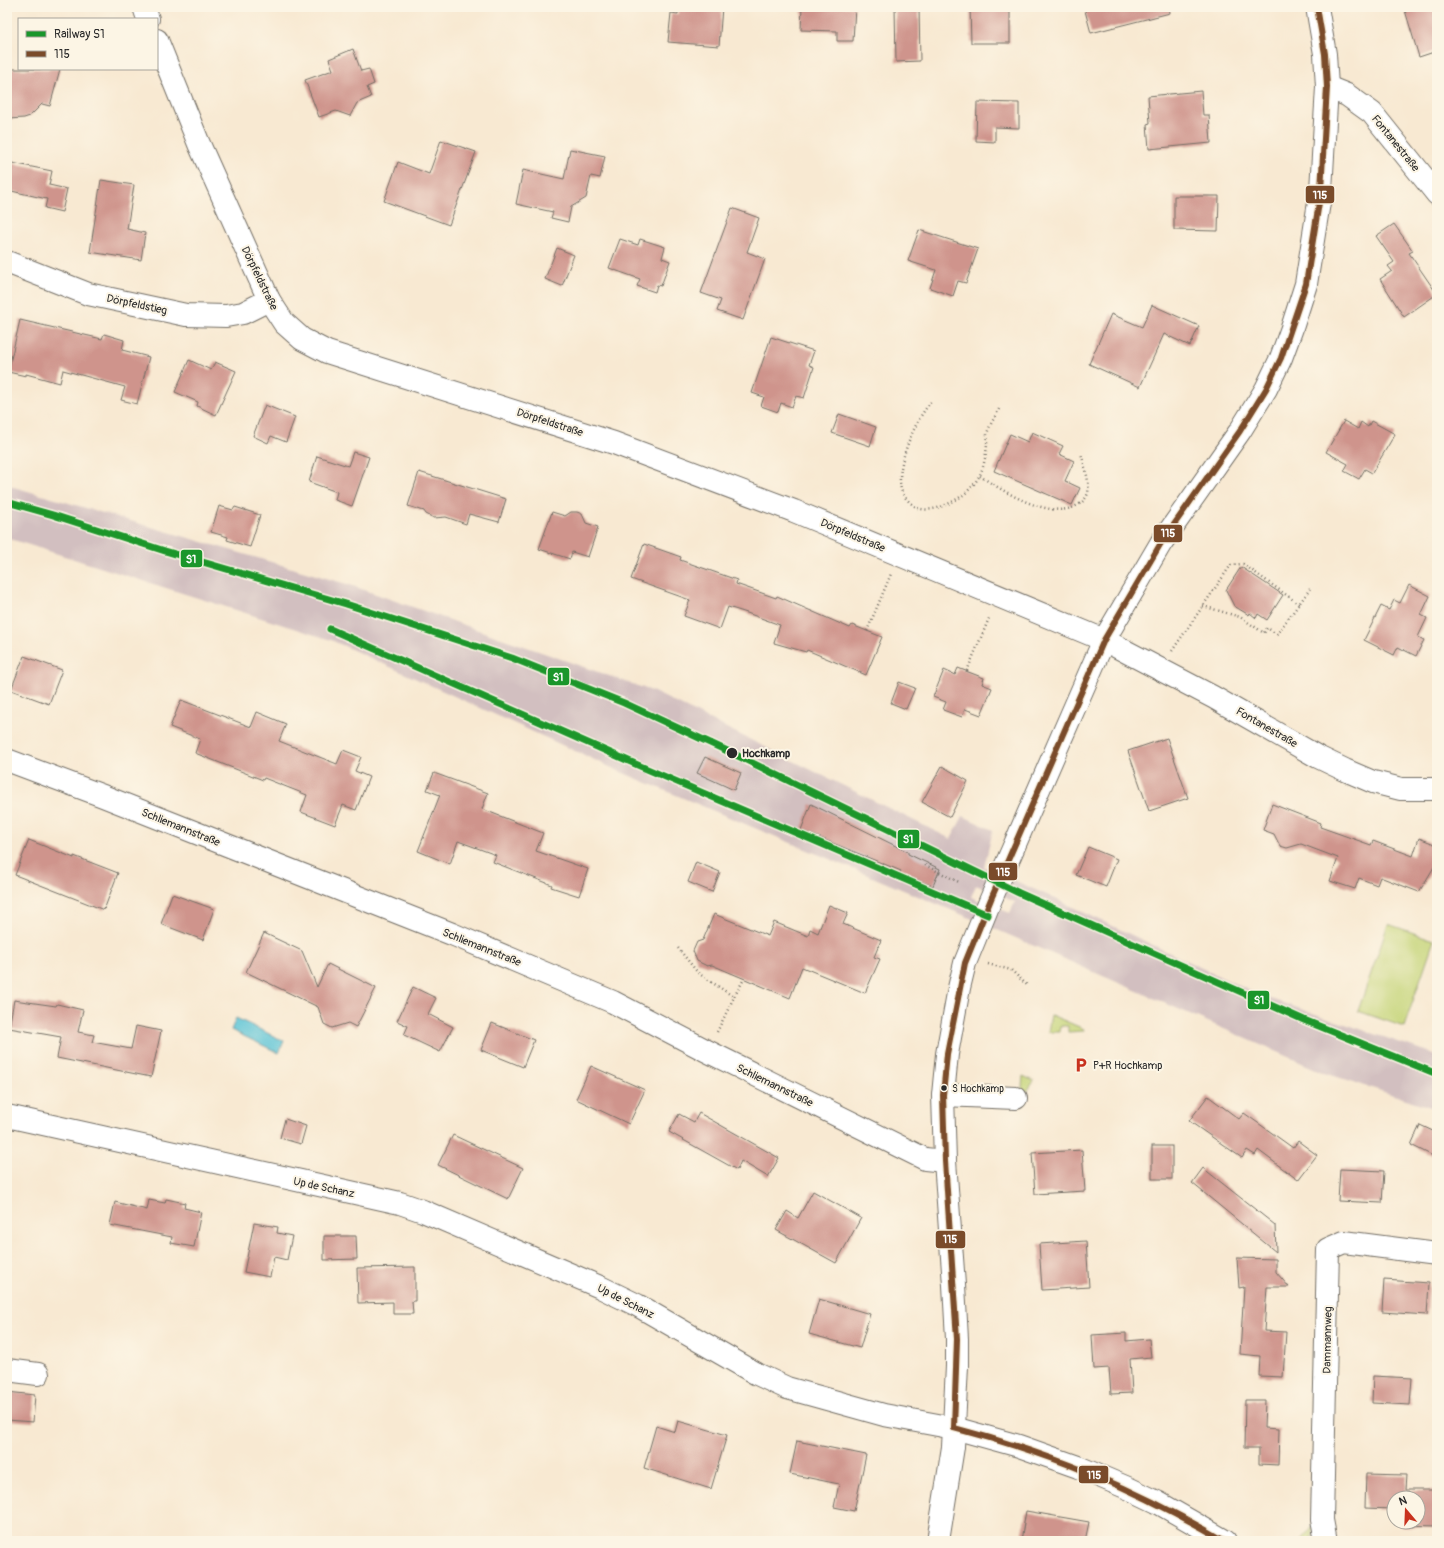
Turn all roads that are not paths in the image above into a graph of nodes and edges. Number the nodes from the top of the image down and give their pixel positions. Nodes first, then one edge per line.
1 (144, 7) edge
2 (1317, 7) edge
3 (148, 18) edge
4 (158, 42) edge
5 (1327, 87) junction
6 (1437, 194) edge
7 (7, 262) edge
8 (269, 300) junction
9 (1104, 640) junction
10 (7, 760) edge
11 (1437, 790) edge
12 (943, 1095) junction
13 (1016, 1098) dead end
14 (7, 1116) edge
15 (945, 1160) junction
16 (1437, 1254) edge
17 (7, 1370) edge
18 (38, 1374) dead end
19 (954, 1428) junction
20 (938, 1541) edge
21 (1225, 1541) edge
22 (1326, 1541) edge

1 - 3 street
2 - 5 street
4 - 8 street, Dörpfeldstraße
5 - 6 street, Fontanestraße
5 - 9 street
7 - 8 street, Dörpfeldstieg
8 - 9 street, Dörpfeldstraße
9 - 11 street, Fontanestraße
9 - 12 street
10 - 15 street, Schliemannstraße
12 - 13 street
12 - 15 street
14 - 19 street, Up de Schanz
15 - 19 street
16 - 22 street, Dammannweg
17 - 18 street
19 - 20 street
19 - 21 street, Up de Schanz

